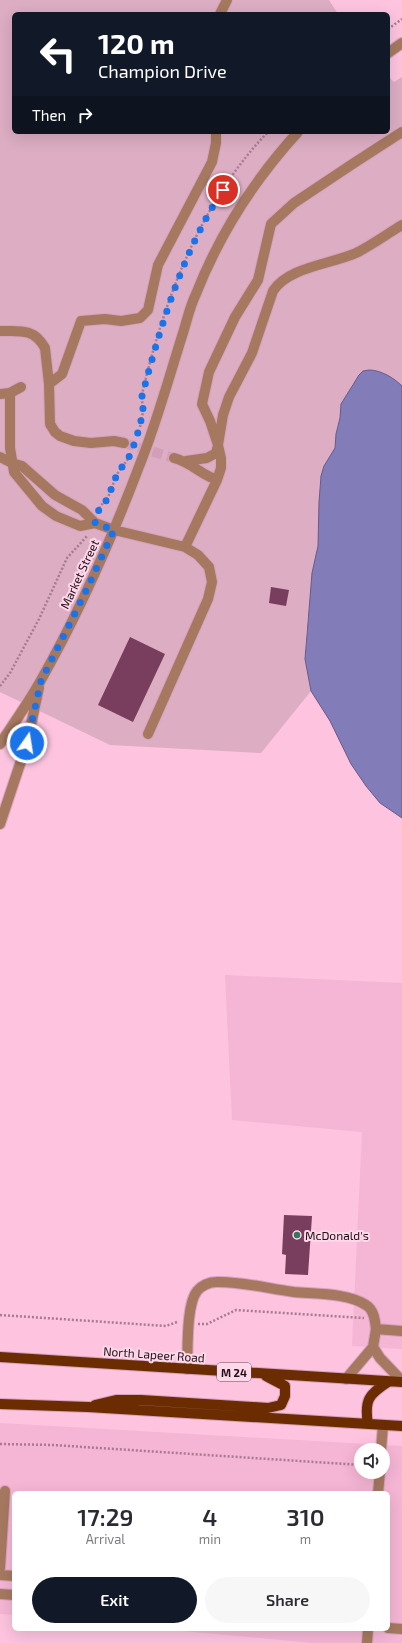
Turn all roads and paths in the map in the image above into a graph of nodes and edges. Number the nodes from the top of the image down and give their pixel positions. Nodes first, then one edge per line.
1 (226, 0) edge
2 (221, 12) edge
3 (402, 19) edge
4 (390, 28) edge
5 (402, 43) edge
6 (390, 52) edge
7 (402, 132) edge
8 (216, 134) edge
9 (266, 134) edge
10 (296, 134) edge
11 (402, 225) edge
12 (0, 331) edge
13 (49, 384) junction
14 (21, 387) dead end
15 (5, 394) edge
16 (138, 433) dead end
17 (124, 443) tunnel mouth
18 (218, 445) junction
19 (131, 454) dead end
20 (0, 457) edge
21 (174, 458) tunnel mouth
22 (186, 461) junction
23 (12, 463) junction
24 (217, 480) junction
25 (95, 523) junction
26 (114, 530) junction
27 (185, 547) junction
28 (41, 681) junction
29 (0, 686) edge
30 (148, 734) dead end
31 (0, 744) edge
32 (0, 824) edge
33 (376, 1329) junction
34 (402, 1331) edge
35 (373, 1347) junction
36 (0, 1357) edge
37 (187, 1369) junction
38 (260, 1374) junction
39 (346, 1379) junction
40 (388, 1382) junction
41 (402, 1382) edge
42 (0, 1404) edge
43 (88, 1407) junction
44 (368, 1424) junction
45 (383, 1425) junction
46 (402, 1426) edge
47 (382, 1443) edge
48 (0, 1444) edge
49 (354, 1465) edge
50 (379, 1479) edge
51 (5, 1491) dead end
52 (378, 1491) edge
53 (0, 1568) edge
54 (0, 1575) edge
55 (12, 1576) edge
56 (0, 1594) edge
57 (12, 1595) edge
58 (390, 1628) edge
59 (402, 1629) edge
60 (368, 1631) edge
61 (367, 1643) edge

1 - 2 street
3 - 4 path
5 - 6 street
7 - 18 street
8 - 13 street
9 - 16 path
10 - 26 street, Market Street
11 - 18 street
12 - 13 street
13 - 17 street
14 - 15 street
15 - 23 street
18 - 22 street
18 - 24 street
19 - 25 path
20 - 23 street
21 - 22 street
22 - 24 street
23 - 25 street
23 - 25 street
24 - 27 street
25 - 26 street
25 - 29 path
26 - 27 street
26 - 28 street, Market Street
27 - 30 street
28 - 31 street, Market Street
28 - 32 street, Market Street
33 - 34 street
33 - 35 street
33 - 37 street
35 - 39 street
35 - 41 street
36 - 37 main road, North Lapeer Road / M 24
37 - 38 main road, North Lapeer Road / M 24
38 - 39 main road, North Lapeer Road / M 24
38 - 43 main road
39 - 40 main road, North Lapeer Road / M 24
40 - 41 main road, North Lapeer Road / M 24
40 - 44 main road
42 - 43 main road
43 - 44 main road
44 - 45 main road
45 - 46 main road
45 - 47 street
48 - 49 path
50 - 52 street
51 - 53 street
54 - 55 street
56 - 57 street
58 - 59 street
60 - 61 street

